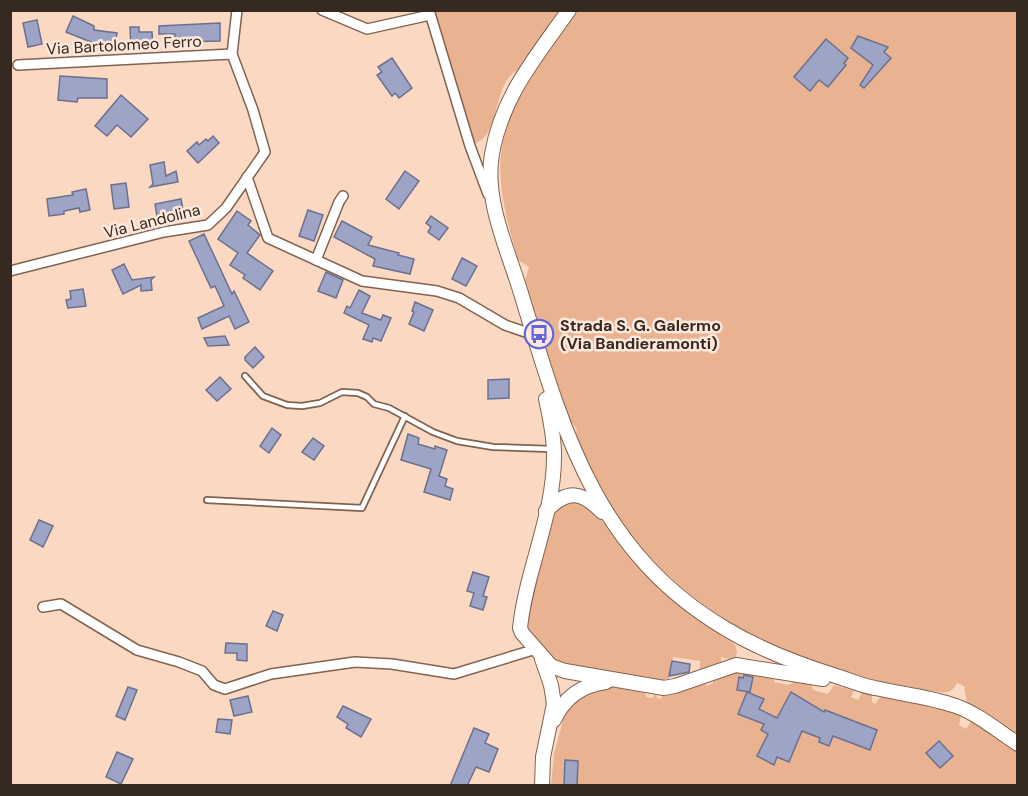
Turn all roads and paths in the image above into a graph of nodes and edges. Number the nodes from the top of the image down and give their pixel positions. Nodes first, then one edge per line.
1 (237, 10) edge
2 (322, 10) edge
3 (570, 10) edge
4 (429, 13) edge
5 (232, 54) junction
6 (18, 65) dead end
7 (247, 177) junction
8 (343, 196) dead end
9 (497, 216) junction
10 (316, 260) junction
11 (10, 271) edge
12 (535, 338) junction
13 (245, 376) dead end
14 (405, 416) junction
15 (568, 436) junction
16 (553, 444) junction
17 (535, 447) junction
18 (207, 500) dead end
19 (546, 511) junction
20 (614, 525) junction
21 (43, 607) dead end
22 (727, 630) junction
23 (538, 652) junction
24 (736, 665) junction
25 (614, 681) junction
26 (872, 688) junction
27 (549, 734) junction
28 (1017, 744) edge
29 (542, 786) edge

1 - 5 street, Via Landolina
2 - 4 street
3 - 9 main road
4 - 9 street
5 - 6 street, Via Bartolomeo Ferro
5 - 7 street, Via Landolina
7 - 10 street
7 - 11 street, Via Landolina
8 - 10 street
9 - 12 main road
10 - 12 street
12 - 15 main road
12 - 16 main road
13 - 14 lane
14 - 17 lane
14 - 18 lane
15 - 16 lane
15 - 20 main road
16 - 17 lane
16 - 17 lane
16 - 19 main road
19 - 20 main road
19 - 23 main road
20 - 22 main road
21 - 23 street
22 - 24 main road
22 - 26 main road
23 - 25 main road
23 - 27 main road
24 - 25 main road
24 - 26 main road
25 - 27 main road
26 - 28 main road
27 - 29 main road

